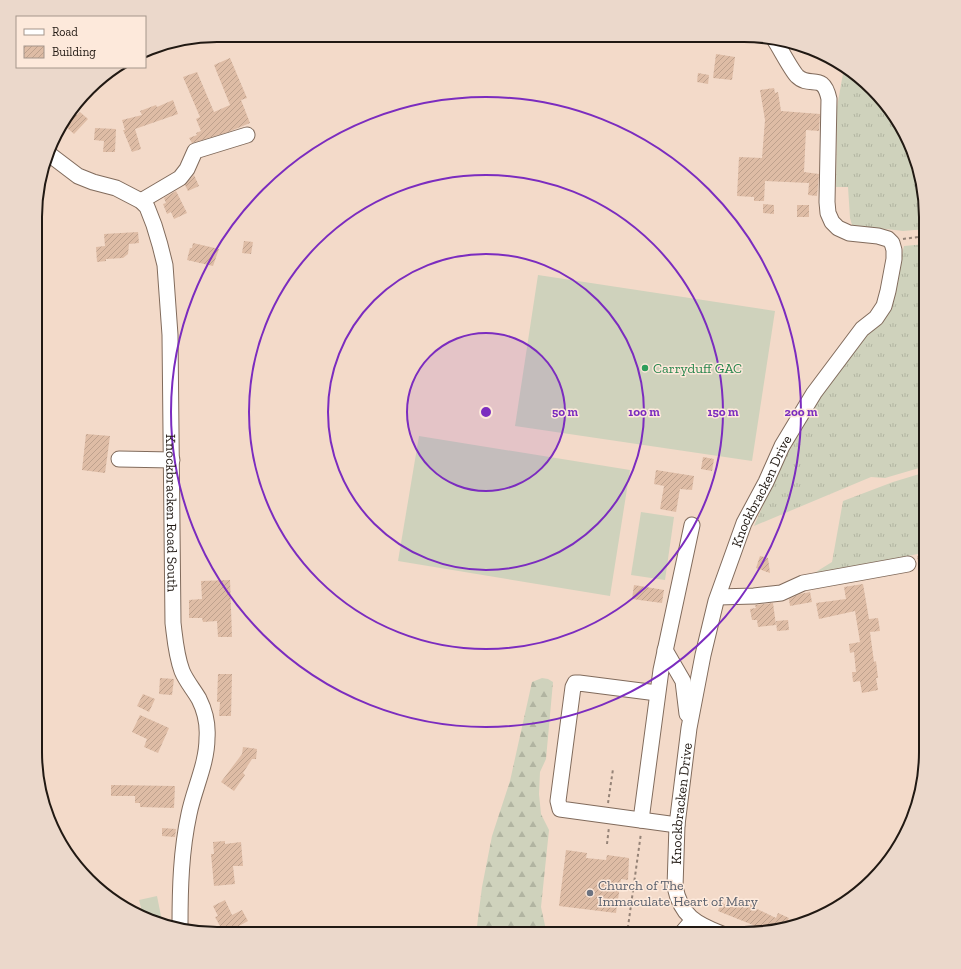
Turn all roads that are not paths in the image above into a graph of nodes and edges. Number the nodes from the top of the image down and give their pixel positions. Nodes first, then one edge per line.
1 (778, 45) edge
2 (247, 135) dead end
3 (53, 157) edge
4 (141, 201) junction
5 (120, 459) dead end
6 (172, 460) junction
7 (692, 525) dead end
8 (908, 564) dead end
9 (718, 597) junction
10 (666, 650) junction
11 (657, 693) junction
12 (690, 728) junction
13 (641, 820) junction
14 (677, 824) junction
15 (693, 920) junction
16 (180, 923) edge
17 (687, 927) edge
18 (704, 927) edge

1 - 9 street, Knockbracken Drive
2 - 4 street
3 - 4 street
4 - 6 street, Knockbracken Road South
5 - 6 street
6 - 16 street, Knockbracken Road South
7 - 10 street
8 - 9 street
9 - 12 street, Knockbracken Drive
10 - 11 street
10 - 12 street
11 - 13 street
11 - 13 street
12 - 14 street, Knockbracken Drive
13 - 14 street
14 - 15 street, Knockbracken Drive
15 - 17 street
15 - 18 street

